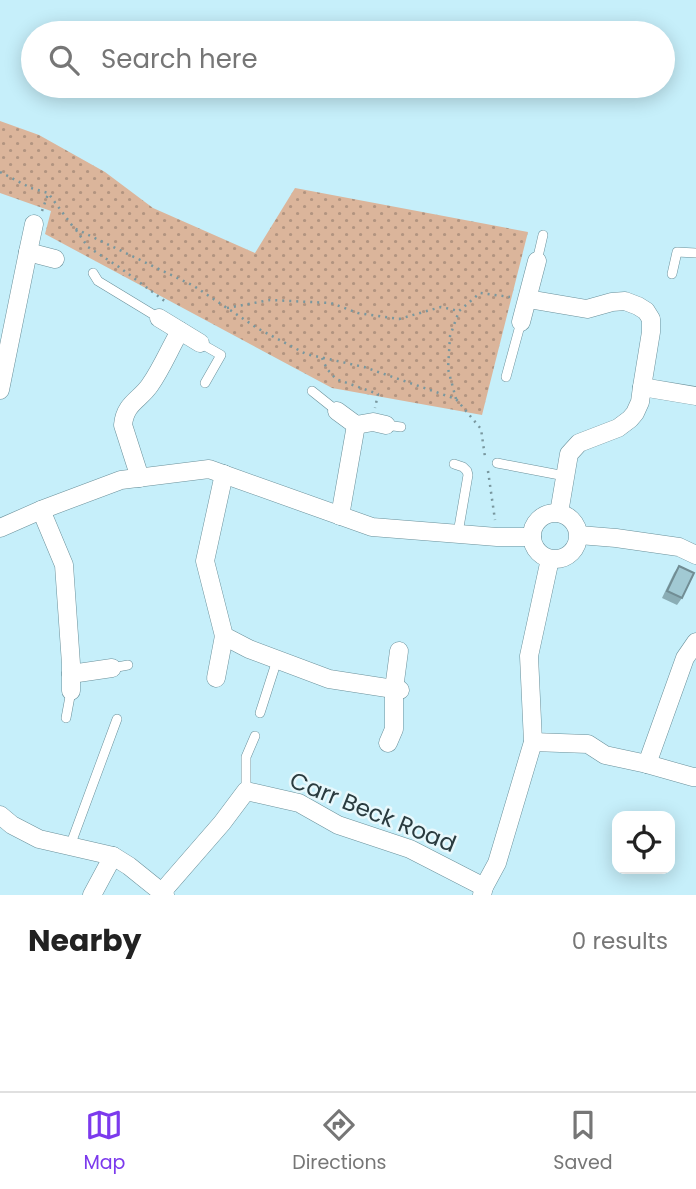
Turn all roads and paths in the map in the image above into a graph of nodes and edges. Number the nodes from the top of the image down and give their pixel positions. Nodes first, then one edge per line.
1 (0, 172) edge
2 (34, 223) dead end
3 (74, 228) junction
4 (543, 236) dead end
5 (29, 252) junction
6 (696, 253) edge
7 (55, 259) dead end
8 (537, 261) joint
9 (93, 273) dead end
10 (672, 274) dead end
11 (528, 299) junction
12 (227, 308) junction
13 (162, 310) junction
14 (459, 311) junction
15 (522, 321) joint
16 (180, 331) junction
17 (200, 343) joint
18 (323, 358) junction
19 (506, 377) dead end
20 (205, 383) dead end
21 (642, 387) junction
22 (0, 390) edge
23 (313, 391) dead end
24 (696, 396) edge
25 (456, 399) junction
26 (337, 411) joint
27 (379, 425) junction
28 (485, 456) dead end
29 (498, 463) dead end
30 (454, 464) dead end
31 (487, 469) dead end
32 (224, 474) junction
33 (565, 476) junction
34 (140, 478) junction
35 (41, 510) junction
36 (559, 513) junction
37 (340, 516) junction
38 (0, 528) edge
39 (458, 533) junction
40 (579, 535) junction
41 (497, 537) junction
42 (532, 537) junction
43 (696, 555) edge
44 (550, 559) junction
45 (224, 636) junction
46 (696, 642) edge
47 (399, 651) dead end
48 (277, 660) junction
49 (120, 667) dead end
50 (216, 678) dead end
51 (71, 682) junction
52 (397, 690) junction
53 (260, 713) dead end
54 (66, 718) dead end
55 (117, 719) dead end
56 (255, 736) dead end
57 (533, 742) junction
58 (388, 743) dead end
59 (648, 764) junction
60 (696, 777) edge
61 (246, 791) junction
62 (0, 815) edge
63 (70, 846) junction
64 (113, 856) junction
65 (483, 891) edge
66 (163, 893) edge
67 (92, 895) edge

1 - 3 path
2 - 5 street
3 - 12 path
3 - 13 path
4 - 8 lane
5 - 7 street
5 - 22 street
6 - 10 lane
8 - 11 street
9 - 13 lane
11 - 14 path
11 - 15 street
11 - 21 street
12 - 14 path
12 - 18 path
13 - 16 street
14 - 25 path
15 - 19 lane
16 - 17 street
16 - 34 street
17 - 20 lane
18 - 25 path
18 - 27 path
21 - 24 street
21 - 33 street
23 - 26 lane
25 - 28 path
26 - 27 street
27 - 37 street
29 - 33 lane
30 - 39 lane
31 - 41 path
32 - 34 street
32 - 37 street
32 - 45 street
33 - 36 street
34 - 35 street
35 - 38 street
35 - 51 street
36 - 40 street
36 - 42 street
37 - 39 street
39 - 41 street
40 - 43 street
40 - 44 street
41 - 42 street
42 - 44 street
44 - 57 street
45 - 48 street
45 - 50 street
46 - 59 street
47 - 52 street
48 - 52 street
48 - 53 lane
49 - 51 street
51 - 54 lane
52 - 58 street
55 - 63 lane
56 - 61 lane
57 - 59 street
57 - 65 street
59 - 60 street
61 - 65 street, Carr Beck Road
61 - 66 street
62 - 63 street
63 - 64 street
64 - 66 street
64 - 67 street

